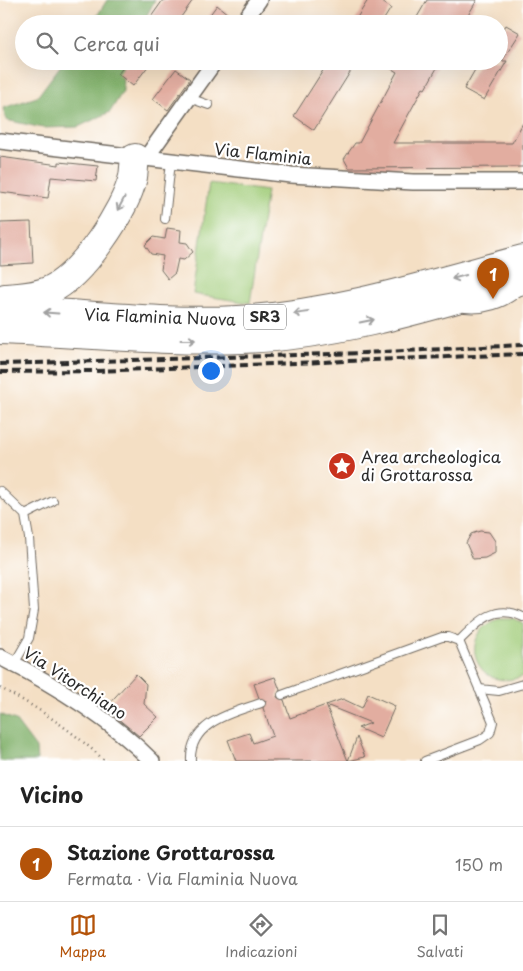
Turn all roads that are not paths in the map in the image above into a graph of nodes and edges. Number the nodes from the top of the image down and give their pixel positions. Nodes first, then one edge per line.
1 (258, 0) edge
2 (248, 15) edge
3 (209, 70) edge
4 (189, 98) junction
5 (209, 105) dead end
6 (0, 141) edge
7 (140, 158) junction
8 (171, 162) junction
9 (523, 182) edge
10 (164, 219) dead end
11 (523, 259) edge
12 (523, 280) edge
13 (523, 286) edge
14 (0, 298) edge
15 (446, 302) junction
16 (0, 310) edge
17 (0, 330) edge
18 (161, 340) junction
19 (0, 347) edge
20 (0, 491) edge
21 (53, 501) dead end
22 (24, 515) junction
23 (523, 617) edge
24 (459, 641) junction
25 (0, 657) edge
26 (14, 664) junction
27 (523, 684) edge
28 (479, 689) junction
29 (282, 695) dead end
30 (261, 703) dead end
31 (152, 761) edge
32 (191, 761) edge
33 (425, 761) edge

1 - 2 street
3 - 4 street
4 - 5 lane
4 - 7 street
6 - 7 street, Via Flaminia
7 - 8 street, Via Flaminia
7 -> 14 highway
8 - 9 street, Via Flaminia
8 - 10 lane
11 -> 16 highway, Via Flaminia Nuova / SR3
12 - 15 highway, Via Flaminia Nuova / SR3
13 - 15 lane
18 -> 15 highway, Via Flaminia Nuova / SR3
17 - 18 highway, Via Flaminia Nuova / SR3
18 - 19 highway
20 - 22 lane
21 - 22 lane
22 - 26 lane
23 - 24 lane
24 - 28 lane
24 - 29 lane
25 - 26 street, Via Vitorchiano
26 - 31 street, Via Vitorchiano
27 - 28 lane
28 - 33 lane
30 - 32 lane

